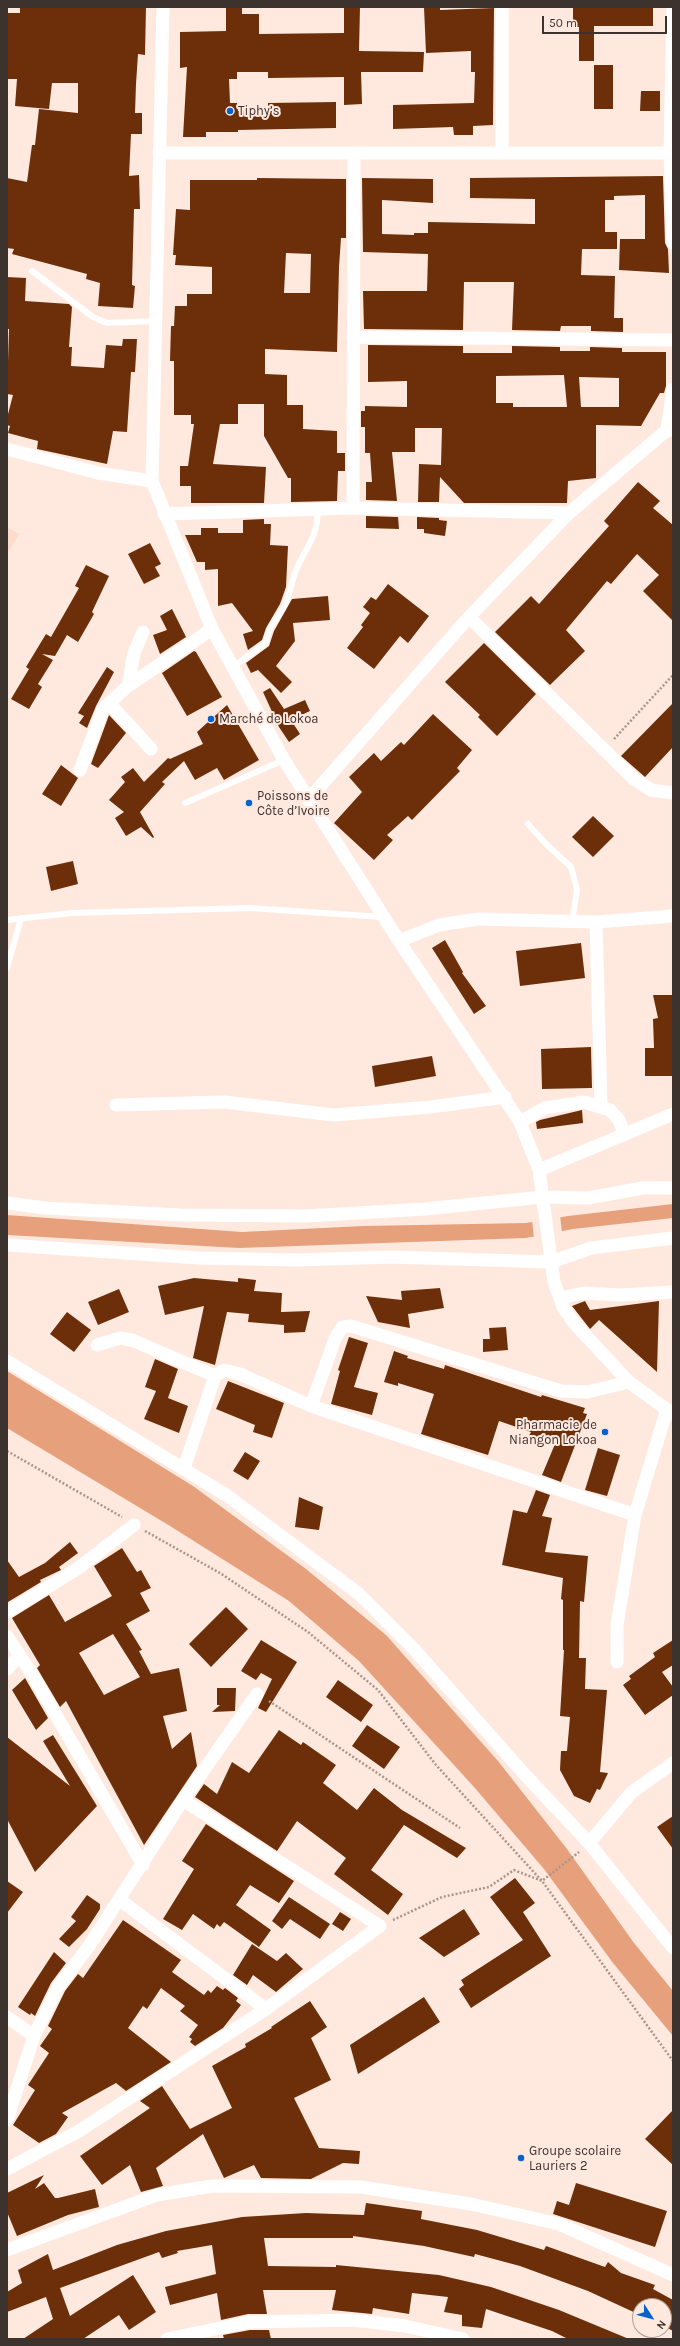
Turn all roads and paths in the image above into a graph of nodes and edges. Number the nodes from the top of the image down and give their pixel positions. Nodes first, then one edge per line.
1 (163, 7) edge
2 (502, 7) edge
3 (672, 7) edge
4 (502, 152) junction
5 (159, 153) junction
6 (670, 153) junction
7 (354, 155) junction
8 (673, 243) edge
9 (32, 271) dead end
10 (155, 321) junction
11 (353, 337) junction
12 (673, 340) edge
13 (673, 389) edge
14 (670, 430) edge
15 (7, 449) edge
16 (152, 481) junction
17 (353, 508) junction
18 (317, 509) junction
19 (569, 513) junction
20 (164, 514) junction
21 (469, 617) junction
22 (212, 629) junction
23 (143, 632) dead end
24 (234, 666) junction
25 (673, 675) edge
26 (128, 686) junction
27 (109, 703) junction
28 (150, 749) dead end
29 (603, 751) junction
30 (284, 760) junction
31 (80, 770) dead end
32 (673, 793) edge
33 (308, 800) junction
34 (185, 803) dead end
35 (528, 824) dead end
36 (673, 916) edge
37 (384, 917) junction
38 (21, 918) junction
39 (7, 920) edge
40 (572, 922) junction
41 (596, 922) junction
42 (399, 941) junction
43 (7, 968) edge
44 (505, 1097) junction
45 (116, 1105) dead end
46 (601, 1107) junction
47 (673, 1114) edge
48 (520, 1122) junction
49 (624, 1133) junction
50 (540, 1170) junction
51 (673, 1188) edge
52 (543, 1197) junction
53 (7, 1203) edge
54 (673, 1238) edge
55 (7, 1245) edge
56 (551, 1262) junction
57 (673, 1292) edge
58 (560, 1298) junction
59 (97, 1345) dead end
60 (7, 1361) edge
61 (215, 1376) junction
62 (629, 1382) junction
63 (311, 1406) junction
64 (670, 1412) edge
65 (7, 1451) edge
66 (184, 1468) junction
67 (635, 1515) junction
68 (134, 1524) junction
69 (7, 1612) edge
70 (7, 1636) edge
71 (19, 1656) junction
72 (617, 1662) dead end
73 (7, 1668) edge
74 (258, 1694) joint
75 (673, 1763) edge
76 (184, 1800) junction
77 (460, 1828) dead end
78 (590, 1843) junction
79 (575, 1856) dead end
80 (143, 1865) junction
81 (542, 1881) junction
82 (120, 1900) junction
83 (380, 1926) junction
84 (673, 1948) edge
85 (266, 2009) junction
86 (7, 2018) edge
87 (34, 2036) junction
88 (673, 2061) edge
89 (7, 2120) edge
90 (7, 2169) edge
91 (7, 2250) edge
92 (673, 2274) edge
93 (167, 2339) edge
94 (463, 2339) edge

1 - 5 street
2 - 4 street
3 - 6 street
4 - 6 street
4 - 7 street
5 - 7 street
5 - 10 street
6 - 8 street
7 - 11 street
9 - 10 lane
10 - 16 street
11 - 12 street
11 - 17 street
13 - 14 street
14 - 19 street
15 - 16 street
16 - 20 street
17 - 18 street
17 - 19 street
18 - 20 street
18 - 24 lane
19 - 21 street
20 - 22 street
21 - 29 street
21 - 33 street
22 - 24 street
22 - 26 street
23 - 26 street
24 - 30 street
25 - 29 path
26 - 27 street
27 - 28 street
27 - 31 street
29 - 32 street
30 - 33 street
30 - 34 lane
33 - 37 street
35 - 40 lane
36 - 41 street
37 - 38 lane
37 - 42 street
38 - 39 lane
38 - 43 lane
40 - 41 street
40 - 42 street
41 - 46 street
42 - 44 street
44 - 45 street
44 - 48 street
46 - 48 street
46 - 49 street
47 - 49 street
48 - 50 street
49 - 50 street
50 - 52 street
51 - 52 street
52 - 53 street
52 - 56 street
54 - 56 street
55 - 56 street
56 - 58 street
57 - 58 street
58 - 62 street
59 - 61 street
60 - 66 street
61 - 63 street
61 - 66 street
62 - 63 street
62 - 64 street
63 - 67 street
64 - 67 street
65 - 68 path
66 - 78 street
67 - 72 street
68 - 69 street
68 - 81 path
70 - 71 street
71 - 73 street
71 - 80 street
74 - 76 street
74 - 77 path
75 - 78 street
76 - 80 street
76 - 83 street
78 - 84 street
79 - 81 path
80 - 82 street
81 - 83 path
81 - 88 path
82 - 85 street
82 - 87 street
83 - 85 street
85 - 90 street
86 - 87 street
87 - 89 street
91 - 92 street
93 - 94 street

